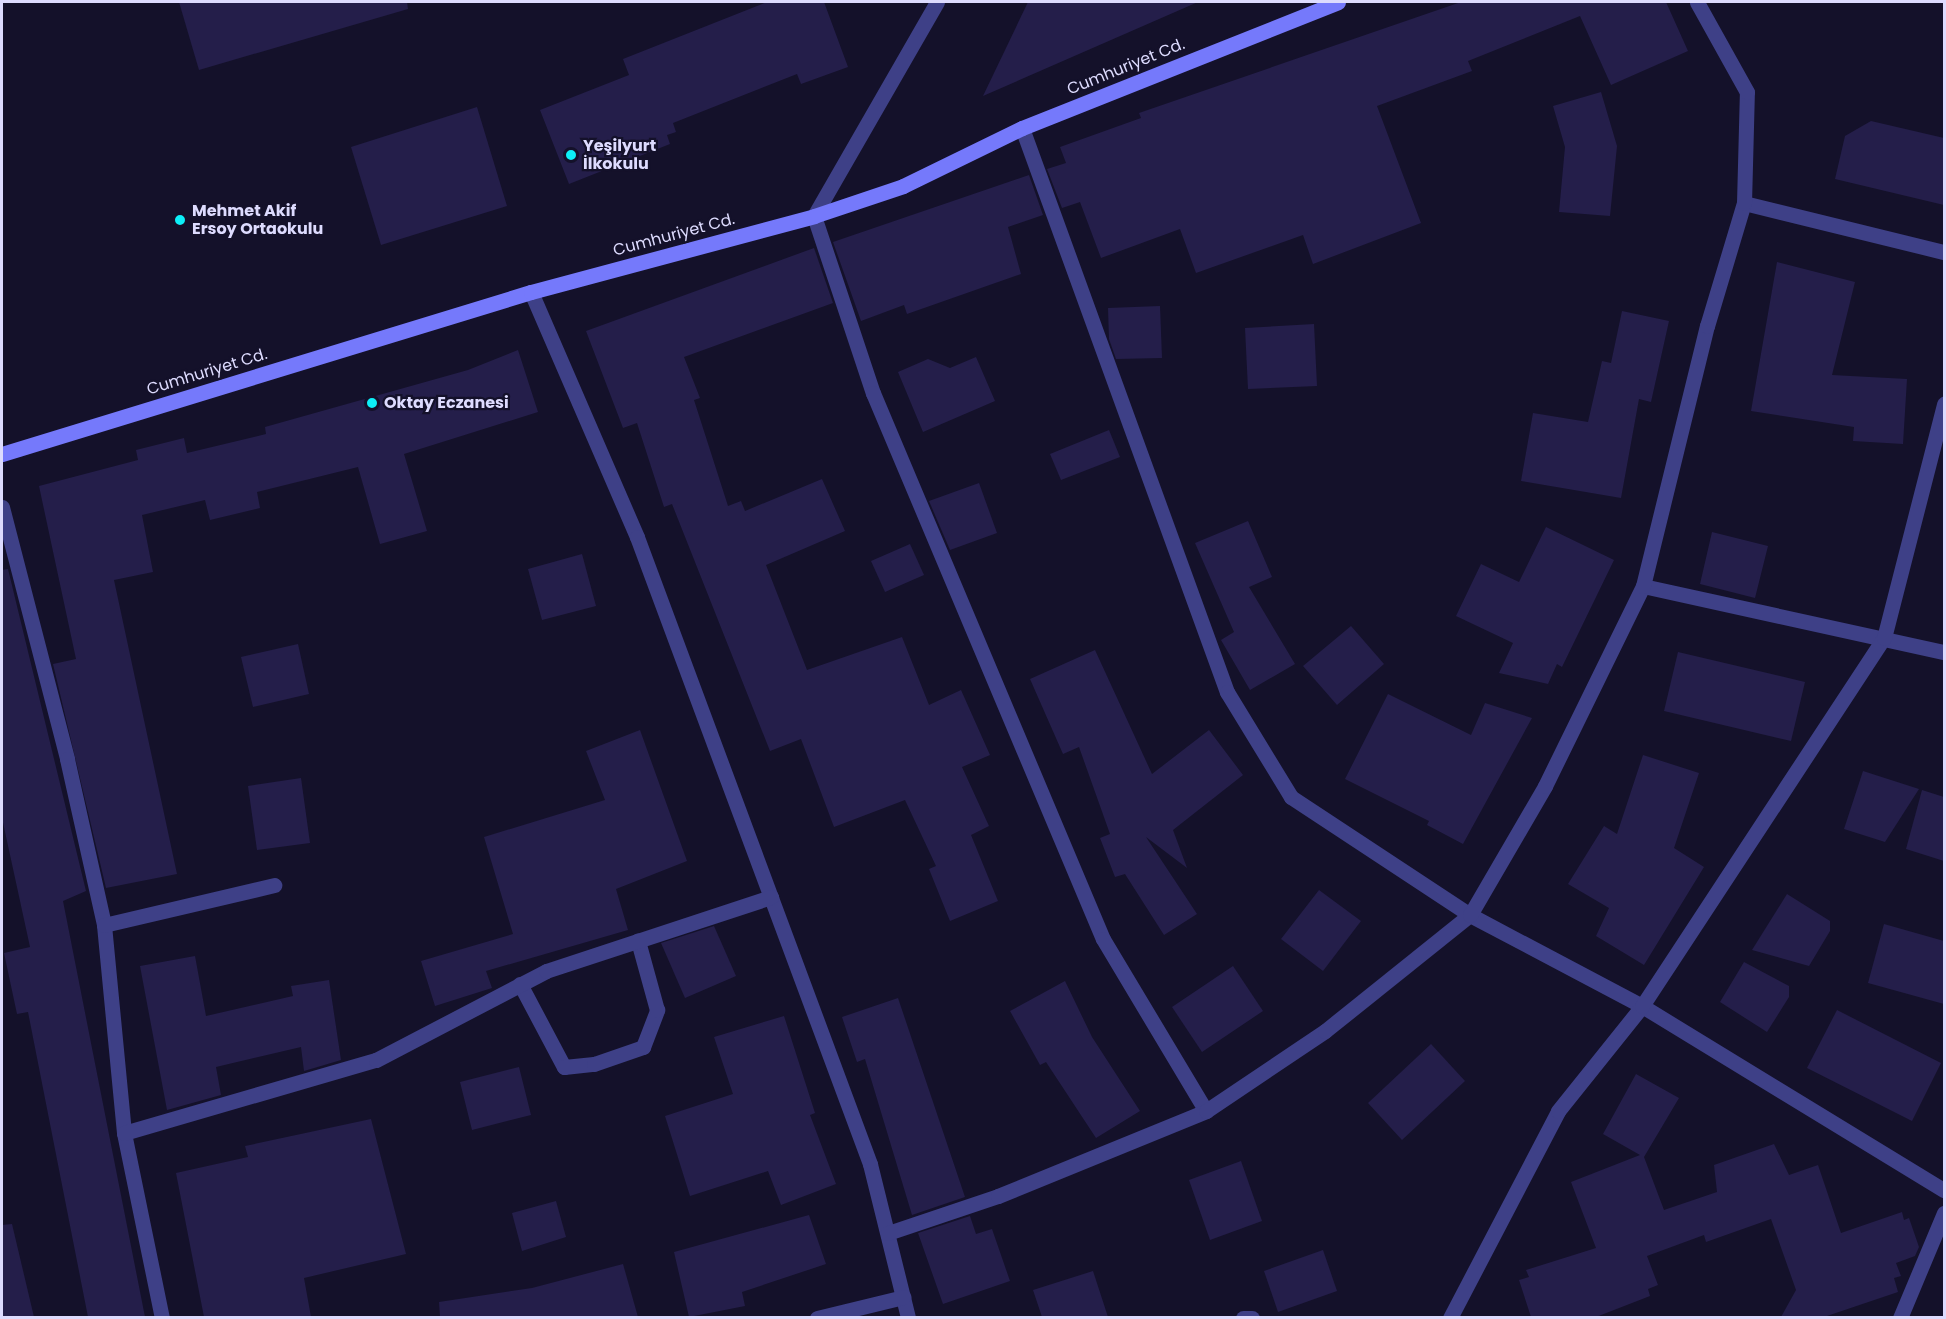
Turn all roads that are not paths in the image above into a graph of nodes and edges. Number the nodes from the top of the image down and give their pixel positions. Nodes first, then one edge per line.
1 (937, 2) edge
2 (1338, 2) edge
3 (1697, 2) edge
4 (1022, 128) junction
5 (1744, 202) junction
6 (814, 216) junction
7 (1944, 252) edge
8 (531, 292) junction
9 (1944, 404) edge
10 (2, 454) edge
11 (2, 507) edge
12 (1643, 586) junction
13 (1884, 638) junction
14 (1944, 652) edge
15 (274, 885) dead end
16 (771, 897) junction
17 (1470, 915) junction
18 (104, 925) junction
19 (638, 941) junction
20 (520, 984) junction
21 (1642, 1006) junction
22 (1206, 1112) junction
23 (124, 1133) junction
24 (1944, 1190) edge
25 (1944, 1213) edge
26 (888, 1233) junction
27 (903, 1297) junction
28 (162, 1317) edge
29 (817, 1317) edge
30 (908, 1317) edge
31 (1243, 1317) edge
32 (1252, 1317) edge
33 (1450, 1317) edge
34 (1900, 1317) edge

1 - 6 street
2 - 4 main road, Cumhuriyet Cd.
3 - 5 street
4 - 6 main road, Cumhuriyet Cd.
4 - 17 street
5 - 7 street
5 - 12 street
6 - 8 main road, Cumhuriyet Cd.
6 - 22 street
8 - 10 main road, Cumhuriyet Cd.
8 - 16 street
9 - 13 street
11 - 18 street
12 - 13 street
12 - 17 street
13 - 14 street
13 - 21 street
15 - 18 street
16 - 19 street
16 - 26 street
17 - 21 street
17 - 22 street
18 - 23 street
19 - 20 street
19 - 20 street
20 - 23 street
21 - 24 street
21 - 33 street
22 - 26 street
23 - 28 street
25 - 34 street
26 - 27 street
27 - 29 street
27 - 30 street
31 - 32 street

